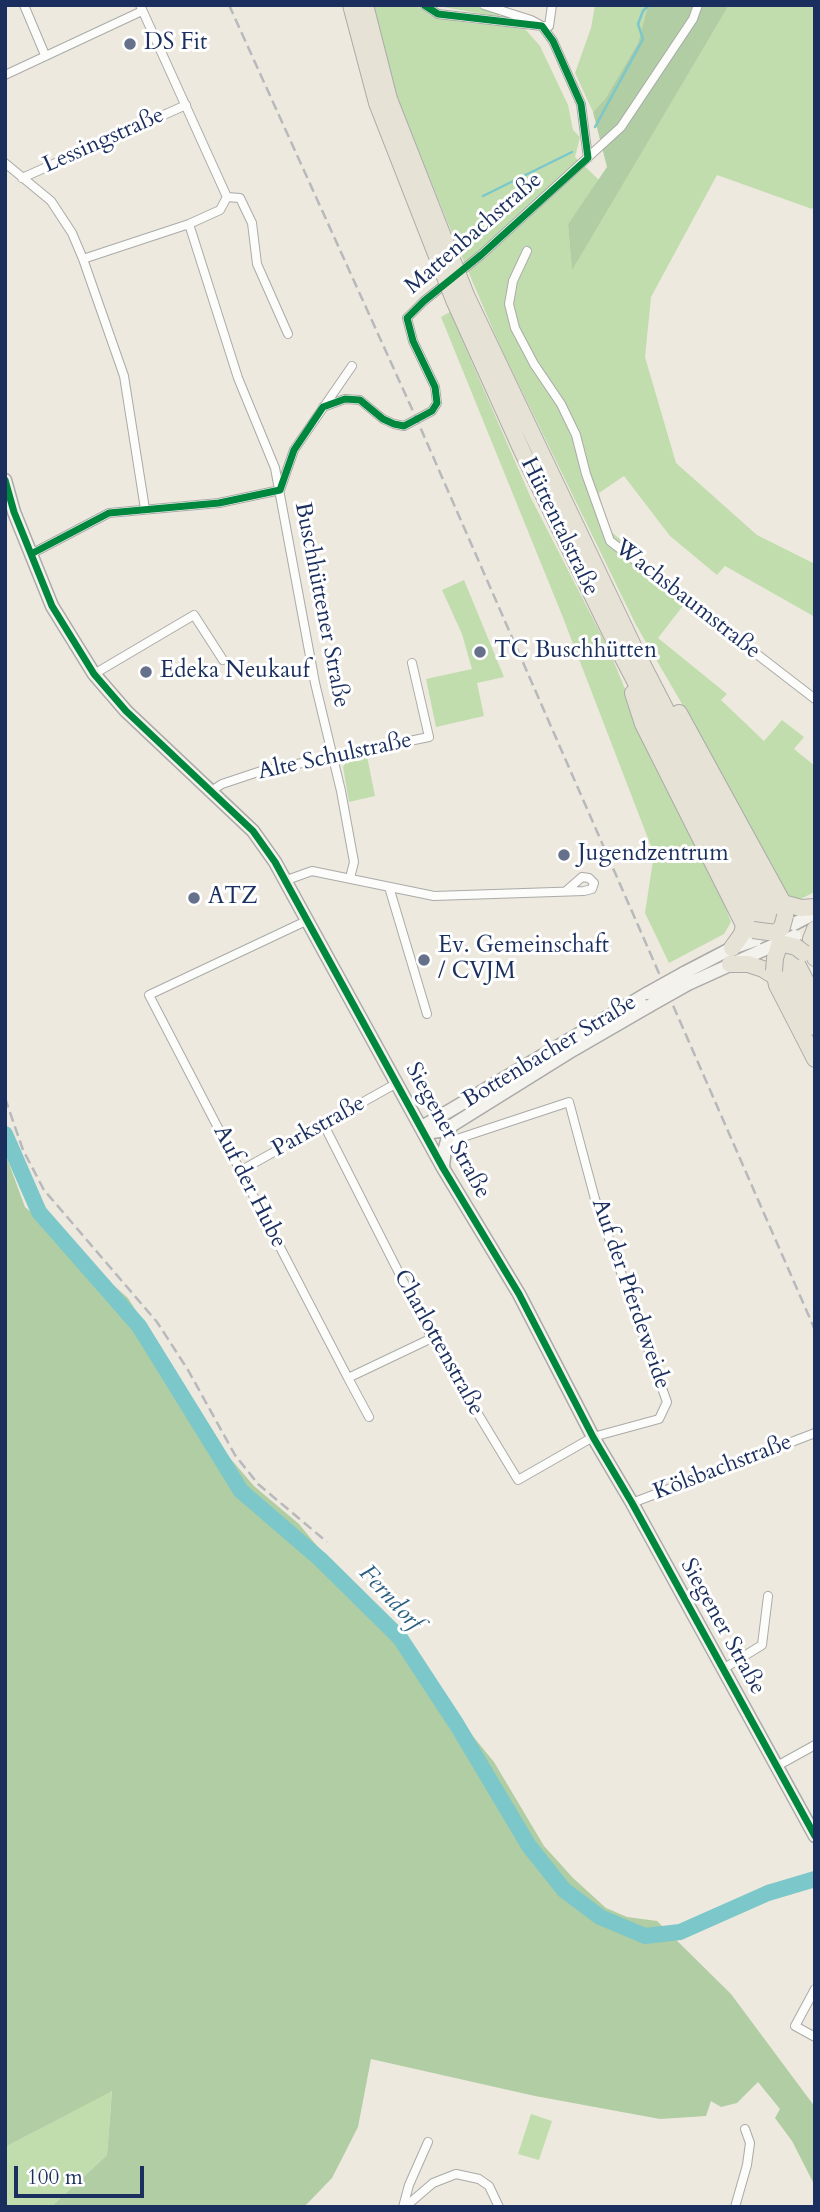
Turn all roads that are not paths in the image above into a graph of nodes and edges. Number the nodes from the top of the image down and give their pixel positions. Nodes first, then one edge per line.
1 (24, 5) edge
2 (351, 5) edge
3 (365, 5) edge
4 (424, 5) edge
5 (484, 5) edge
6 (552, 5) edge
7 (698, 5) edge
8 (141, 8) edge
9 (542, 26) junction
10 (45, 55) junction
11 (5, 75) edge
12 (383, 101) junction
13 (186, 105) junction
14 (588, 158) junction
15 (5, 163) edge
16 (22, 178) junction
17 (227, 197) junction
18 (189, 223) junction
19 (527, 251) dead end
20 (83, 259) junction
21 (288, 334) dead end
22 (352, 366) dead end
23 (323, 407) junction
24 (5, 480) edge
25 (279, 490) junction
26 (145, 509) junction
27 (32, 554) junction
28 (629, 654) junction
29 (223, 660) dead end
30 (412, 663) dead end
31 (94, 674) junction
32 (815, 699) edge
33 (332, 757) junction
34 (211, 791) junction
35 (351, 878) junction
36 (284, 881) junction
37 (388, 887) junction
38 (566, 891) dead end
39 (815, 907) edge
40 (815, 913) edge
41 (306, 921) junction
42 (778, 933) edge
43 (731, 956) junction
44 (811, 958) edge
45 (774, 973) junction
46 (815, 999) edge
47 (649, 1000) junction
48 (427, 1014) dead end
49 (815, 1027) edge
50 (815, 1059) edge
51 (397, 1083) junction
52 (324, 1125) junction
53 (451, 1126) junction
54 (422, 1128) junction
55 (447, 1140) junction
56 (443, 1168) junction
57 (240, 1171) junction
58 (432, 1338) junction
59 (348, 1378) junction
60 (369, 1417) dead end
61 (815, 1433) edge
62 (593, 1437) junction
63 (632, 1503) junction
64 (768, 1596) dead end
65 (723, 1669) junction
66 (815, 1745) edge
67 (777, 1766) junction
68 (815, 1836) edge
69 (815, 1989) edge
70 (815, 2037) edge
71 (745, 2129) dead end
72 (428, 2141) dead end
73 (404, 2207) edge
74 (499, 2207) edge
75 (735, 2207) edge

1 - 10 street
2 - 12 highway, Hüttentalstraße
3 - 12 highway, Hüttentalstraße
4 - 9 street
5 - 9 street
6 - 9 street
7 - 14 street, Mattenbachstraße
8 - 10 street
8 - 13 street
9 - 14 street
10 - 11 street
12 - 28 highway, Hüttentalstraße, bridge
13 - 16 street, Lessingstraße
13 - 17 street
14 - 23 street, Mattenbachstraße
15 - 16 street
16 - 20 street
17 - 18 street
17 - 21 street
18 - 20 street
18 - 25 street, Buschhüttener Straße
19 - 32 street, Wachsbaumstraße
20 - 26 street
22 - 23 street
23 - 25 street
24 - 27 main road, Siegener Straße
25 - 26 street
25 - 33 street, Buschhüttener Straße
26 - 27 street
27 - 31 main road, Siegener Straße
28 - 42 highway
28 - 42 highway
28 - 46 highway, Hüttentalstraße
28 - 49 highway, Hüttentalstraße
29 - 31 street
30 - 33 street, Alte Schulstraße
31 - 34 main road, Siegener Straße
33 - 34 street, Alte Schulstraße
33 - 35 street, Buschhüttener Straße
34 - 36 main road, Siegener Straße
35 - 36 street
35 - 37 street
36 - 41 main road, Siegener Straße
37 - 38 street
37 - 48 street
39 - 42 highway
40 - 42 main road, Bottenbacher Straße
41 - 51 main road, Siegener Straße
41 - 57 street, Auf der Hube
42 - 43 main road, Bottenbacher Straße
42 - 43 highway
42 - 44 highway, bridge
42 - 44 highway
42 - 45 highway, bridge
43 - 45 highway
43 - 47 main road, Bottenbacher Straße, bridge
45 - 50 highway
47 - 53 main road, Bottenbacher Straße
47 - 54 main road, Bottenbacher Straße
51 - 52 street, Parkstraße
51 - 54 main road, Siegener Straße
52 - 57 street, Parkstraße
52 - 58 street, Charlottenstraße
53 - 54 main road, Bottenbacher Straße
53 - 55 main road
54 - 56 main road, Siegener Straße
55 - 56 main road
55 - 62 street, Auf der Pferdeweide
56 - 62 main road, Siegener Straße
57 - 59 street, Auf der Hube
58 - 59 street
58 - 62 street, Charlottenstraße
59 - 60 street, Auf der Hube
61 - 63 street, Kölsbachstraße
62 - 63 main road, Siegener Straße
63 - 65 main road, Siegener Straße
64 - 65 street, Siegener Straße
65 - 67 main road, Siegener Straße
66 - 67 street
67 - 68 main road, Siegener Straße
69 - 70 street
71 - 75 street
72 - 73 street
73 - 74 street

